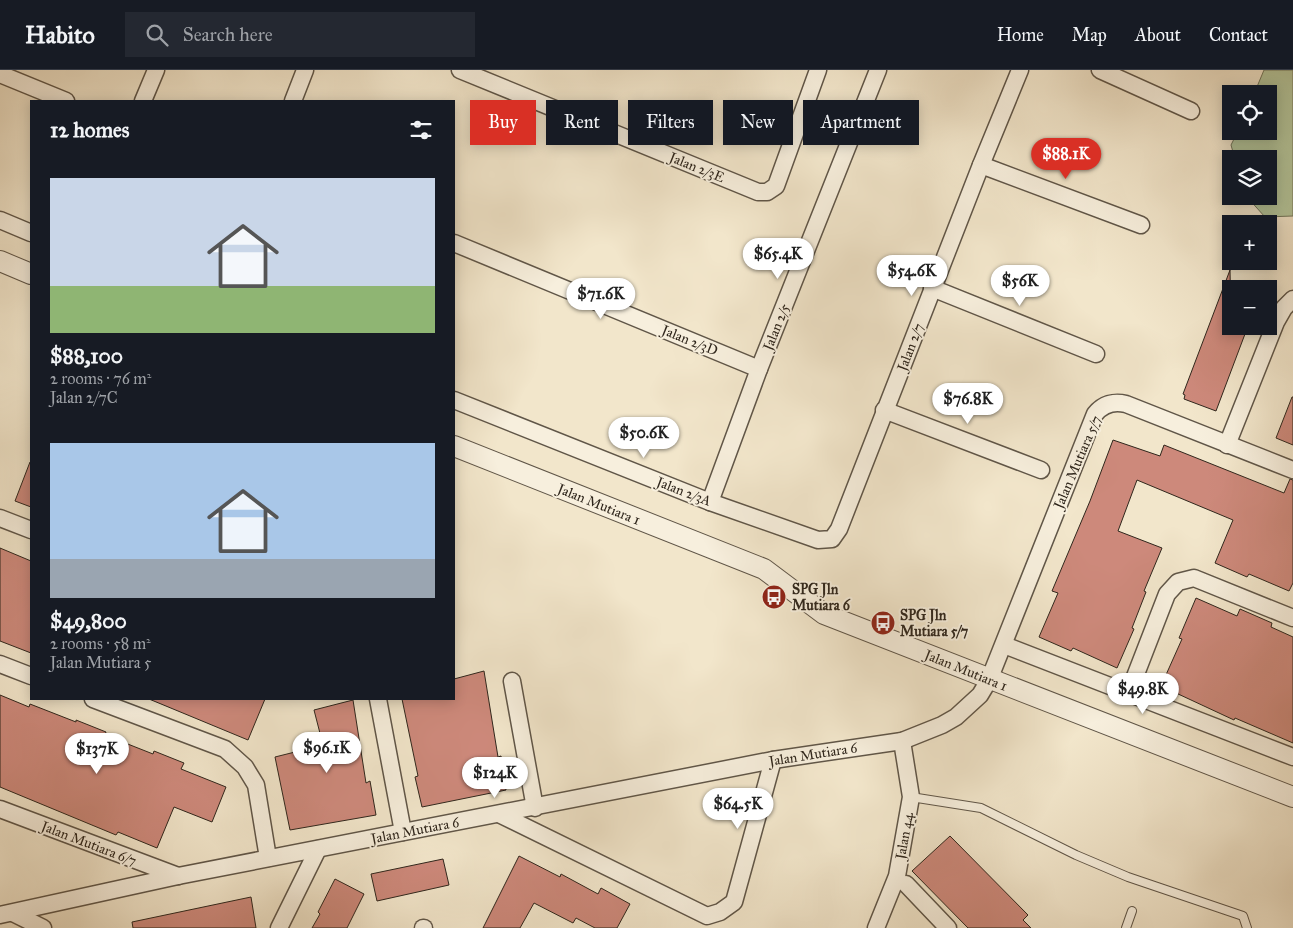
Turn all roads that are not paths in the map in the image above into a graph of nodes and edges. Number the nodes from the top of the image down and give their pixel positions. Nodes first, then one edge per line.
1 (156, 70) edge
2 (305, 70) edge
3 (460, 70) edge
4 (818, 70) edge
5 (878, 70) edge
6 (1020, 70) edge
7 (1100, 70) edge
8 (0, 74) edge
9 (64, 100) edge
10 (143, 100) edge
11 (293, 100) edge
12 (1191, 110) dead end
13 (981, 164) junction
14 (0, 220) edge
15 (1140, 225) dead end
16 (30, 233) edge
17 (455, 243) edge
18 (0, 261) edge
19 (30, 274) edge
20 (932, 288) junction
21 (1290, 301) edge
22 (1096, 354) dead end
23 (759, 369) junction
24 (455, 400) edge
25 (884, 410) junction
26 (1227, 445) junction
27 (455, 446) edge
28 (1041, 470) dead end
29 (1293, 470) edge
30 (710, 502) junction
31 (0, 518) edge
32 (30, 530) edge
33 (832, 539) joint
34 (1293, 618) edge
35 (1004, 645) junction
36 (0, 664) edge
37 (30, 676) edge
38 (989, 680) junction
39 (512, 681) dead end
40 (1129, 692) junction
41 (96, 700) edge
42 (378, 700) edge
43 (902, 741) junction
44 (1293, 756) edge
45 (773, 760) junction
46 (912, 797) junction
47 (1293, 797) edge
48 (534, 808) junction
49 (0, 809) edge
50 (499, 814) junction
51 (403, 832) junction
52 (318, 849) junction
53 (268, 858) junction
54 (178, 876) junction
55 (906, 884) dead end
56 (1132, 911) dead end
57 (7, 914) edge
58 (44, 928) edge
59 (279, 928) edge
60 (876, 928) edge
61 (948, 928) edge
62 (1126, 928) edge
63 (1247, 928) edge

1 - 10 street
2 - 11 street
3 - 4 street, Jalan 2/3E
5 - 23 street, Jalan 2/5
6 - 13 street, Jalan 2/7
7 - 12 street
8 - 9 street
13 - 15 street
13 - 20 street, Jalan 2/7
14 - 16 street
17 - 23 street, Jalan 2/3D
18 - 19 street
20 - 22 street
20 - 25 street, Jalan 2/7
21 - 26 street
23 - 30 street, Jalan 2/5
24 - 30 street, Jalan 2/3A
25 - 28 street
25 - 33 street, Jalan 2/7
26 - 29 street, Jalan Mutiara 5/7
26 - 35 street, Jalan Mutiara 5/7
27 - 38 street, Jalan Mutiara 1
30 - 33 street, Jalan 2/3A
31 - 32 street
34 - 40 street
35 - 38 street, Jalan Mutiara 5/7
35 - 40 street
36 - 37 street
38 - 43 street, Jalan Mutiara 6
38 - 47 street, Jalan Mutiara 1
39 - 48 street
40 - 44 street
41 - 53 street
42 - 51 street
43 - 45 street, Jalan Mutiara 6
43 - 46 street, Jalan 44
45 - 48 street, Jalan Mutiara 6
45 - 50 street
46 - 60 street, Jalan 44
46 - 63 lane
48 - 50 street, Jalan Mutiara 6
49 - 54 street, Jalan Mutiara 6/7
50 - 51 street, Jalan Mutiara 6
51 - 52 street, Jalan Mutiara 6
52 - 53 street, Jalan Mutiara 6
52 - 59 street
53 - 54 street, Jalan Mutiara 6
54 - 57 street, Jalan Mutiara 6
55 - 61 street
56 - 62 lane
57 - 58 street

